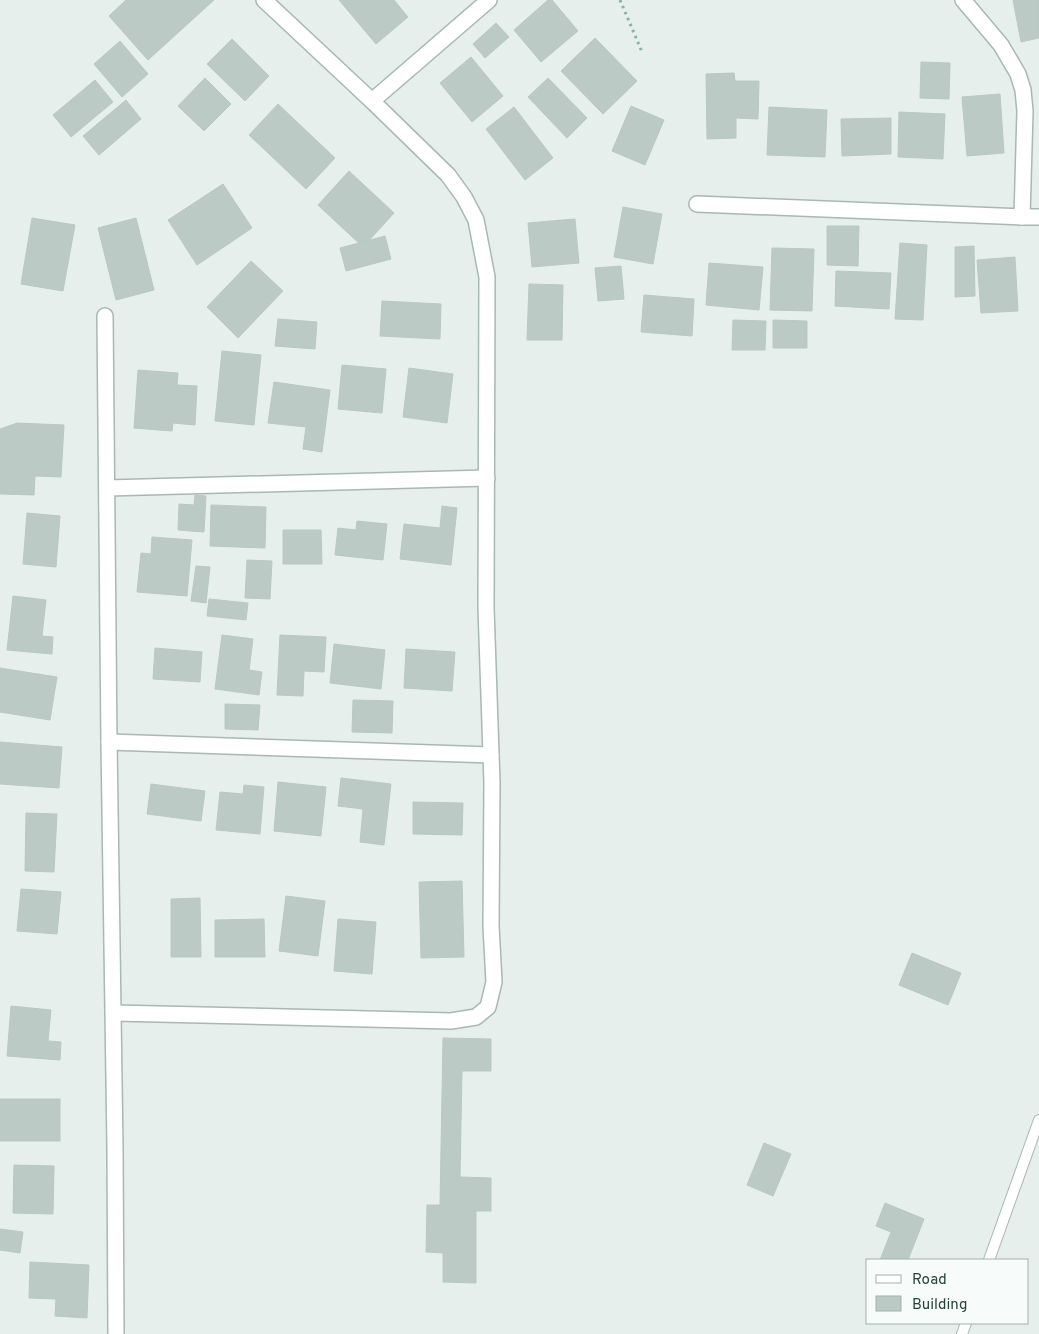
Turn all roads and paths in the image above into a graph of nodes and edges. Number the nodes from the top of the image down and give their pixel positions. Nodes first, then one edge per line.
1 (264, 0) edge
2 (489, 0) edge
3 (620, 0) edge
4 (963, 0) edge
5 (642, 52) dead end
6 (372, 101) junction
7 (697, 204) dead end
8 (1022, 217) junction
9 (1039, 217) edge
10 (105, 316) dead end
11 (486, 478) junction
12 (107, 488) junction
13 (109, 742) junction
14 (491, 755) junction
15 (114, 1013) junction
16 (1039, 1120) edge
17 (989, 1259) edge
18 (116, 1334) edge

1 - 6 street
2 - 6 street
3 - 5 path
4 - 8 street
6 - 11 street
7 - 8 street
8 - 9 street
10 - 12 street
11 - 12 street
11 - 14 street
12 - 13 street
13 - 14 street
13 - 15 street
14 - 15 street
15 - 18 street
16 - 17 lane

